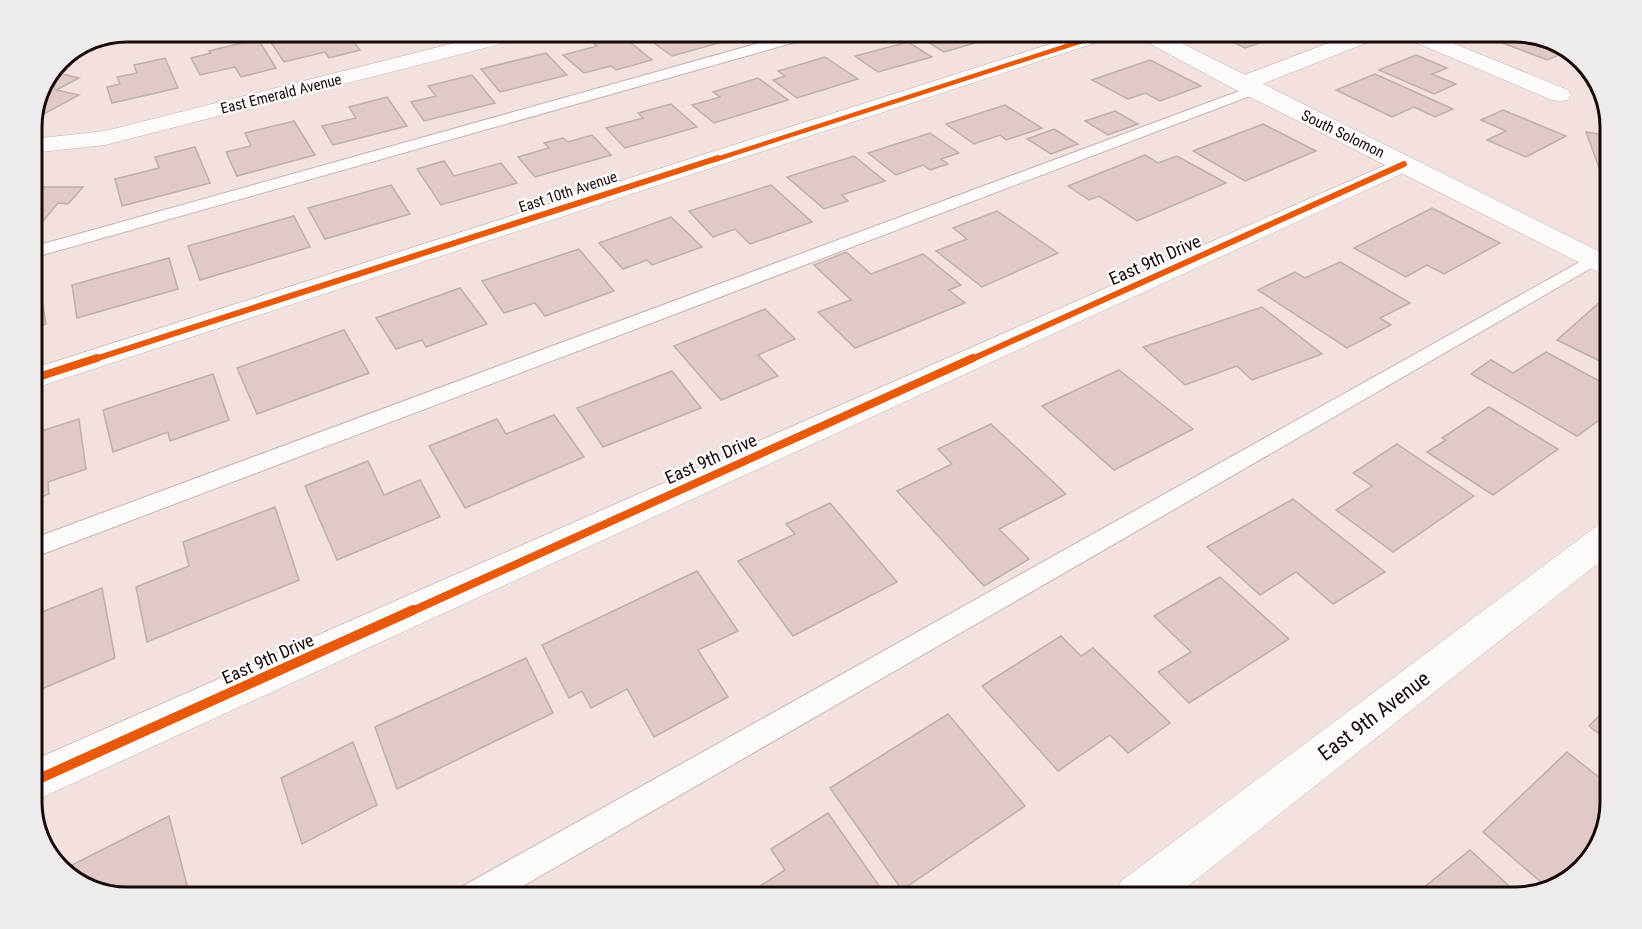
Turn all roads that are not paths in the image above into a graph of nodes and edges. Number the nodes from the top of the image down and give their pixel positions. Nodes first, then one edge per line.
1 (488, 42) edge
2 (783, 42) edge
3 (1082, 42) edge
4 (1160, 42) edge
5 (1355, 42) edge
6 (1430, 42) edge
7 (1247, 87) junction
8 (1560, 95) dead end
9 (42, 145) edge
10 (1404, 164) junction
11 (42, 250) edge
12 (1600, 262) edge
13 (1600, 264) edge
14 (42, 376) edge
15 (1600, 543) edge
16 (42, 545) edge
17 (42, 777) edge
18 (492, 887) edge
19 (1150, 887) edge

1 - 9 street, East Emerald Avenue
2 - 11 lane
3 - 14 street, East 10th Avenue
4 - 7 street, South Solomon
5 - 7 street
6 - 8 street
7 - 10 street, South Solomon
7 - 16 lane
10 - 12 street, South Solomon
10 - 17 street, East 9th Drive
13 - 18 lane
15 - 19 street, East 9th Avenue

